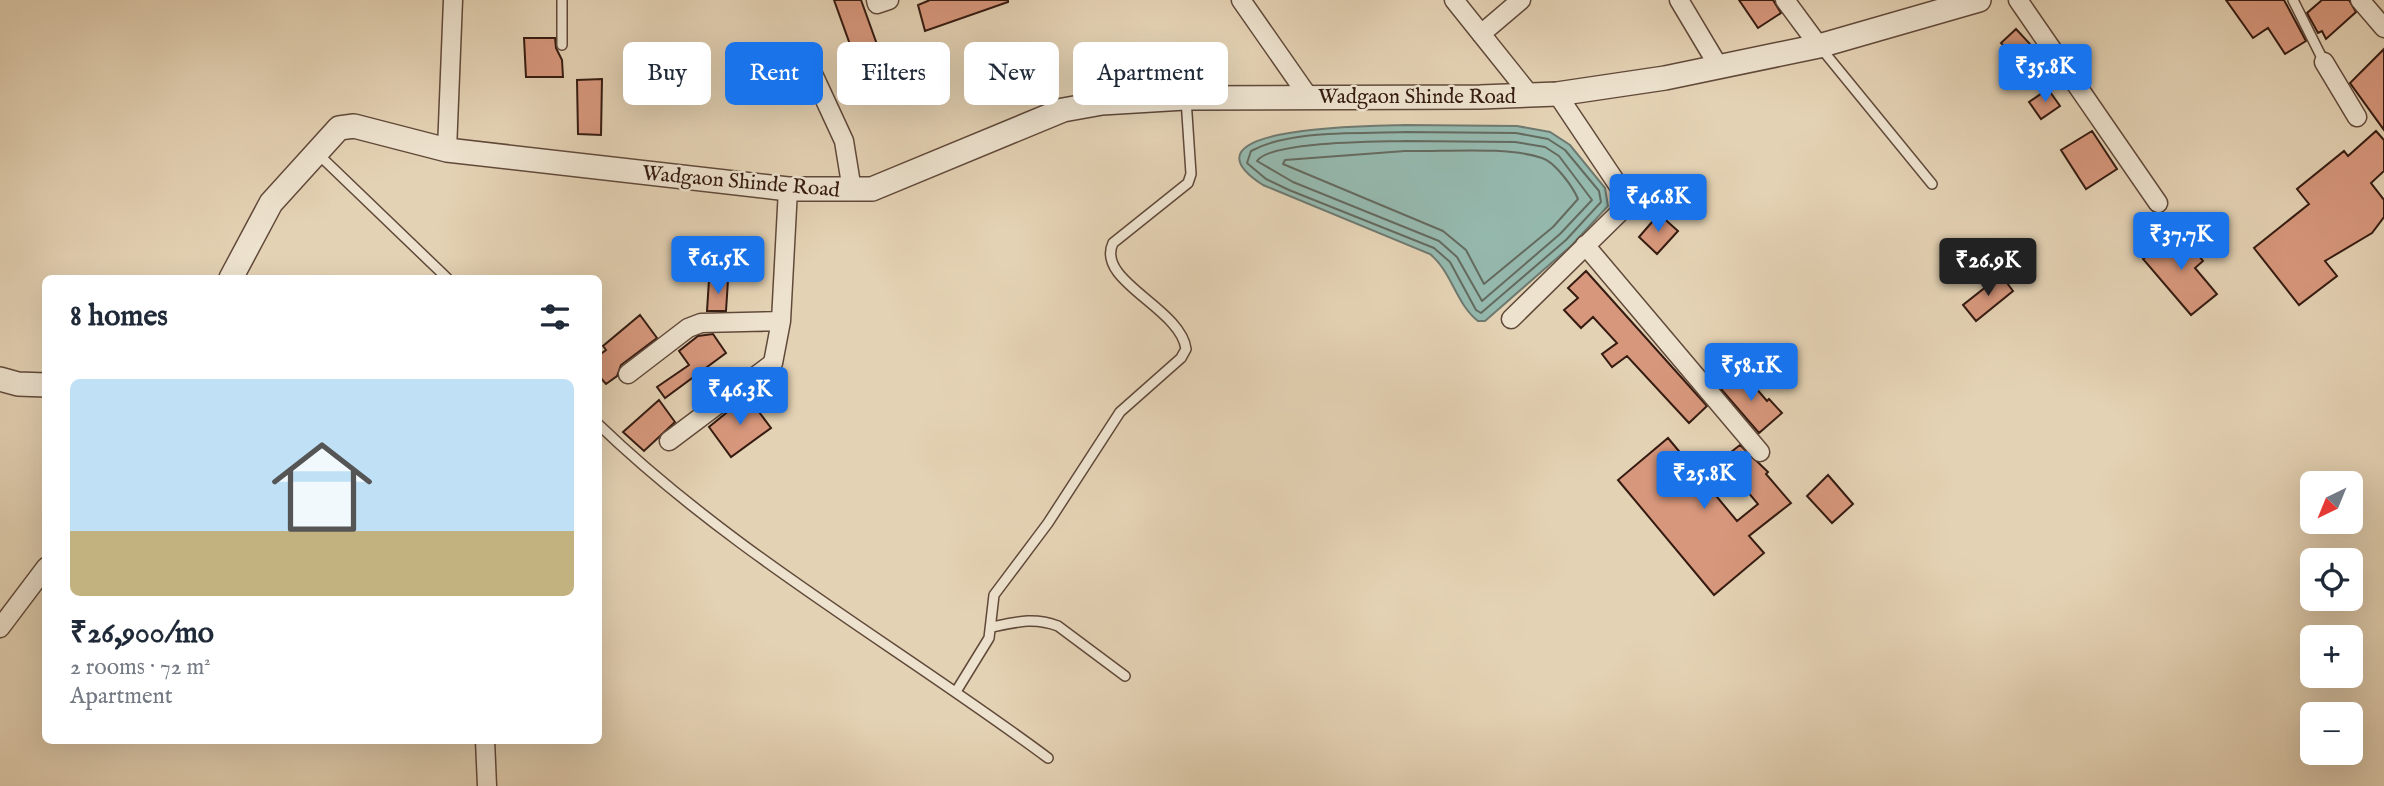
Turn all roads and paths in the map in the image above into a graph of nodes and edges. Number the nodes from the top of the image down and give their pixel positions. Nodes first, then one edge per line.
1 (453, 0) edge
2 (562, 0) edge
3 (876, 0) edge
4 (888, 0) edge
5 (1241, 0) edge
6 (1454, 0) edge
7 (1521, 0) edge
8 (1679, 0) edge
9 (1785, 0) edge
10 (1979, 0) edge
11 (2018, 0) edge
12 (2293, 0) edge
13 (2360, 0) edge
14 (1920, 8) edge
15 (2384, 28) edge
16 (1481, 34) junction
17 (562, 45) dead end
18 (1819, 46) junction
19 (2324, 62) joint
20 (1719, 67) junction
21 (1557, 94) junction
22 (1530, 95) junction
23 (823, 96) edge
24 (1308, 96) junction
25 (1228, 97) edge
26 (1091, 105) edge
27 (1186, 105) edge
28 (2357, 117) dead end
29 (447, 150) junction
30 (315, 151) junction
31 (1932, 184) dead end
32 (788, 189) junction
33 (852, 190) junction
34 (2158, 203) dead end
35 (1585, 246) junction
36 (233, 275) edge
37 (444, 275) edge
38 (1511, 319) dead end
39 (781, 321) junction
40 (628, 374) dead end
41 (0, 379) edge
42 (42, 385) edge
43 (602, 428) edge
44 (669, 441) dead end
45 (1760, 452) dead end
46 (42, 572) edge
47 (992, 627) junction
48 (0, 628) edge
49 (1125, 676) dead end
50 (957, 690) junction
51 (485, 744) edge
52 (1048, 758) dead end
53 (487, 786) edge

1 - 29 street
2 - 17 lane
3 - 4 street
5 - 24 street
6 - 16 street
7 - 16 street
8 - 20 street
9 - 18 street
10 - 14 street, Wadgaon Shinde Road
11 - 34 street
12 - 19 lane
13 - 15 street
14 - 18 street, Wadgaon Shinde Road
16 - 22 street
18 - 20 street, Wadgaon Shinde Road
18 - 31 lane
19 - 28 street
20 - 21 street, Wadgaon Shinde Road
21 - 22 street, Wadgaon Shinde Road
21 - 35 street
22 - 24 street, Wadgaon Shinde Road
23 - 33 street
24 - 25 street, Wadgaon Shinde Road
26 - 33 street, Wadgaon Shinde Road
27 - 47 lane
29 - 30 street, Wadgaon Shinde Road
29 - 32 street, Wadgaon Shinde Road
30 - 36 street, Wadgaon Shinde Road
30 - 37 lane
32 - 33 street, Wadgaon Shinde Road
32 - 39 street
35 - 38 street
35 - 45 street
39 - 40 street
39 - 44 street
41 - 42 street
43 - 50 lane
46 - 48 street
47 - 49 lane
47 - 50 lane
50 - 52 lane
51 - 53 street

